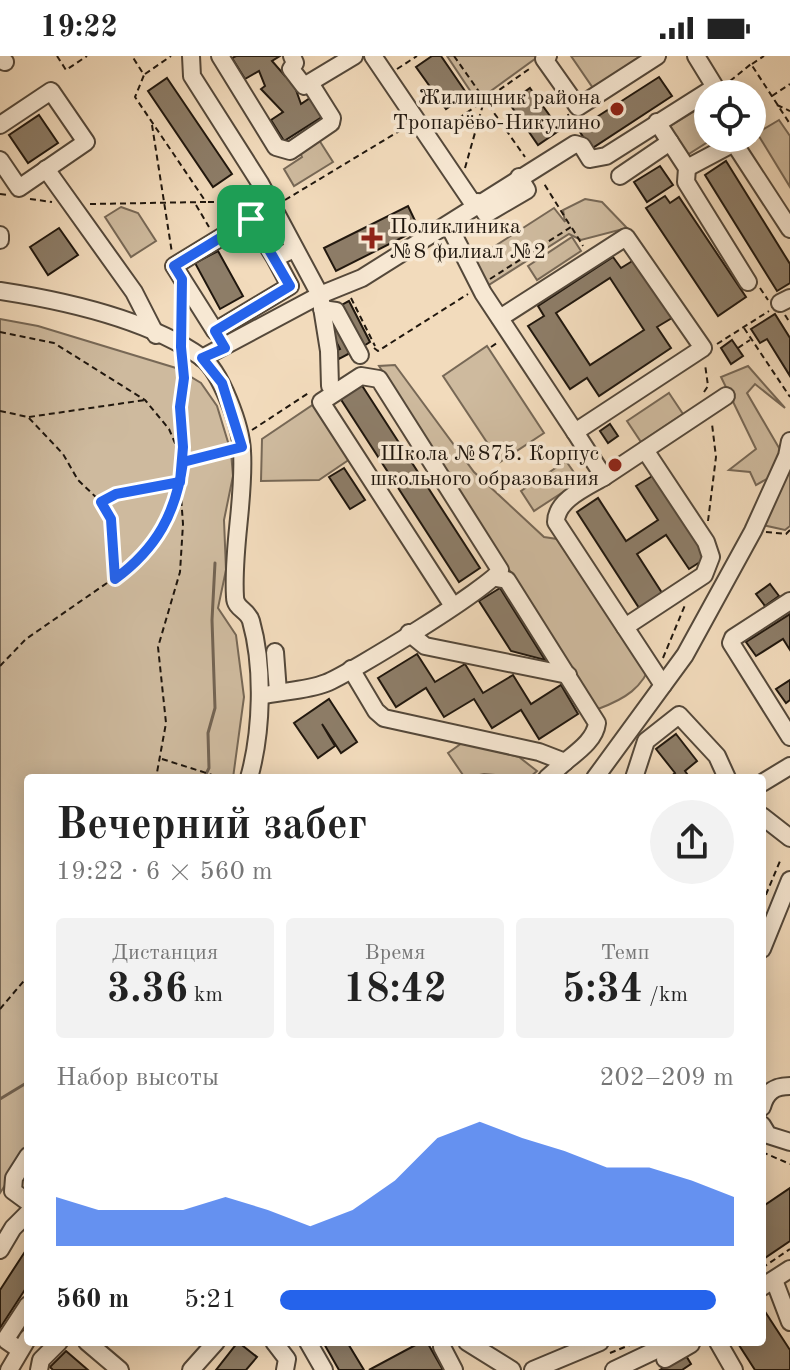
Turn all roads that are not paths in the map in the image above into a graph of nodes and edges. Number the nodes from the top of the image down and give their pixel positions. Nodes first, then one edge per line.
1 (191, 56) edge
2 (199, 56) edge
3 (220, 56) edge
4 (292, 56) edge
5 (354, 56) edge
6 (373, 56) edge
7 (657, 56) edge
8 (696, 56) edge
9 (546, 57) edge
10 (310, 83) junction
11 (657, 122) junction
12 (0, 125) edge
13 (670, 142) junction
14 (0, 160) edge
15 (687, 168) junction
16 (46, 169) junction
17 (620, 176) dead end
18 (476, 204) junction
19 (449, 226) junction
20 (790, 229) edge
21 (294, 249) junction
22 (275, 258) junction
23 (748, 282) road end
24 (0, 291) edge
25 (321, 302) junction
26 (500, 318) junction
27 (215, 331) junction
28 (156, 335) junction
29 (225, 348) junction
30 (360, 355) dead end
31 (202, 358) junction
32 (330, 383) road end
33 (726, 396) dead end
34 (575, 432) junction
35 (790, 441) edge
36 (645, 450) junction
37 (604, 477) junction
38 (496, 578) junction
39 (790, 601) edge
40 (453, 606) junction
41 (625, 627) junction
42 (409, 633) junction
43 (275, 652) dead end
44 (351, 669) junction
45 (568, 675) junction
46 (659, 679) junction
47 (278, 692) junction
48 (260, 696) junction
49 (790, 737) edge
50 (565, 762) junction
51 (790, 766) edge
52 (250, 774) edge
53 (552, 774) edge
54 (597, 774) edge
55 (635, 774) edge
56 (725, 774) edge
57 (766, 781) edge
58 (766, 819) edge
59 (790, 838) edge
60 (790, 880) edge
61 (766, 939) edge
62 (790, 1086) edge
63 (766, 1095) edge
64 (766, 1132) edge
65 (790, 1142) edge
66 (24, 1162) edge
67 (24, 1199) edge
68 (24, 1217) edge
69 (0, 1250) edge
70 (790, 1269) edge
71 (766, 1278) edge
72 (24, 1311) edge
73 (790, 1322) edge
74 (24, 1344) edge
75 (55, 1346) edge
76 (92, 1346) edge
77 (210, 1346) edge
78 (277, 1346) edge
79 (310, 1346) edge
80 (473, 1346) edge
81 (590, 1346) edge
82 (687, 1346) edge
83 (720, 1346) edge
84 (442, 1347) dead end
85 (654, 1347) edge
86 (6, 1366) edge
87 (39, 1370) edge
88 (120, 1370) edge
89 (191, 1370) edge
90 (285, 1370) edge
91 (324, 1370) edge
92 (454, 1370) edge
93 (512, 1370) edge
94 (533, 1370) edge
95 (614, 1370) edge
96 (642, 1370) edge
97 (734, 1370) edge

1 - 2 street
1 - 21 street
3 - 10 street
4 - 10 street
5 - 10 street
6 - 18 street
7 - 9 street
8 - 11 street
11 - 13 street
11 - 18 street
12 - 16 street
13 - 15 street
13 - 17 street
14 - 16 street
15 - 20 street
15 - 23 street
16 - 28 street
18 - 19 street
19 - 25 street
19 - 26 street
21 - 22 street
21 - 25 street
22 - 27 street
22 - 27 street
24 - 28 street
25 - 29 street
25 - 30 street
25 - 32 street
26 - 34 street
26 - 34 street
27 - 29 street
28 - 31 street
29 - 31 street
31 - 48 street
33 - 36 street
34 - 37 street
35 - 46 street
36 - 37 street
36 - 41 street
37 - 41 street
38 - 40 street
38 - 40 street
38 - 45 street
39 - 49 street
40 - 42 street
41 - 46 street
42 - 44 street
42 - 45 street
43 - 47 street
44 - 47 street
44 - 50 street
45 - 50 street
46 - 54 street
47 - 48 street
48 - 52 street
50 - 53 street
51 - 57 street
55 - 56 street
58 - 59 street
60 - 61 street
62 - 63 street
64 - 65 street
66 - 67 street
68 - 69 street
70 - 71 street
71 - 73 street
72 - 74 street
74 - 86 street
75 - 87 street
76 - 88 street
77 - 89 street
78 - 90 street
79 - 91 street
80 - 93 street
81 - 94 street
82 - 96 street
83 - 97 street
84 - 92 street
85 - 95 street

